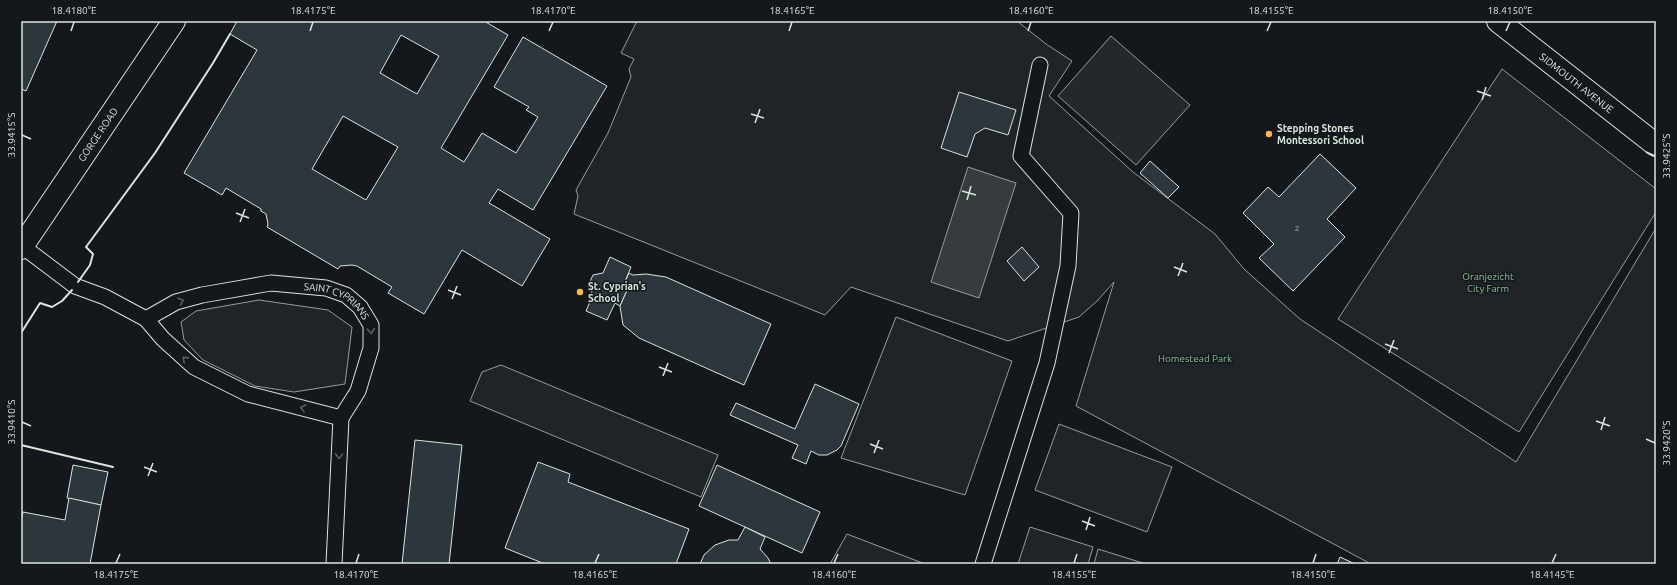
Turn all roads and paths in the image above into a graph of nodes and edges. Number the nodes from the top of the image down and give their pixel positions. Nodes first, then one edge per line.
1 (174, 21) edge
2 (1498, 21) edge
3 (1040, 65) dead end
4 (1656, 144) edge
5 (22, 247) edge
6 (146, 319) junction
7 (341, 418) junction
8 (334, 564) edge
9 (982, 564) edge

1 - 5 street, GORGE ROAD
2 - 4 street, SIDMOUTH AVENUE
3 - 9 lane
5 - 6 lane
7 -> 6 lane
6 -> 7 lane, SAINT CYPRIANS
7 -> 8 lane

